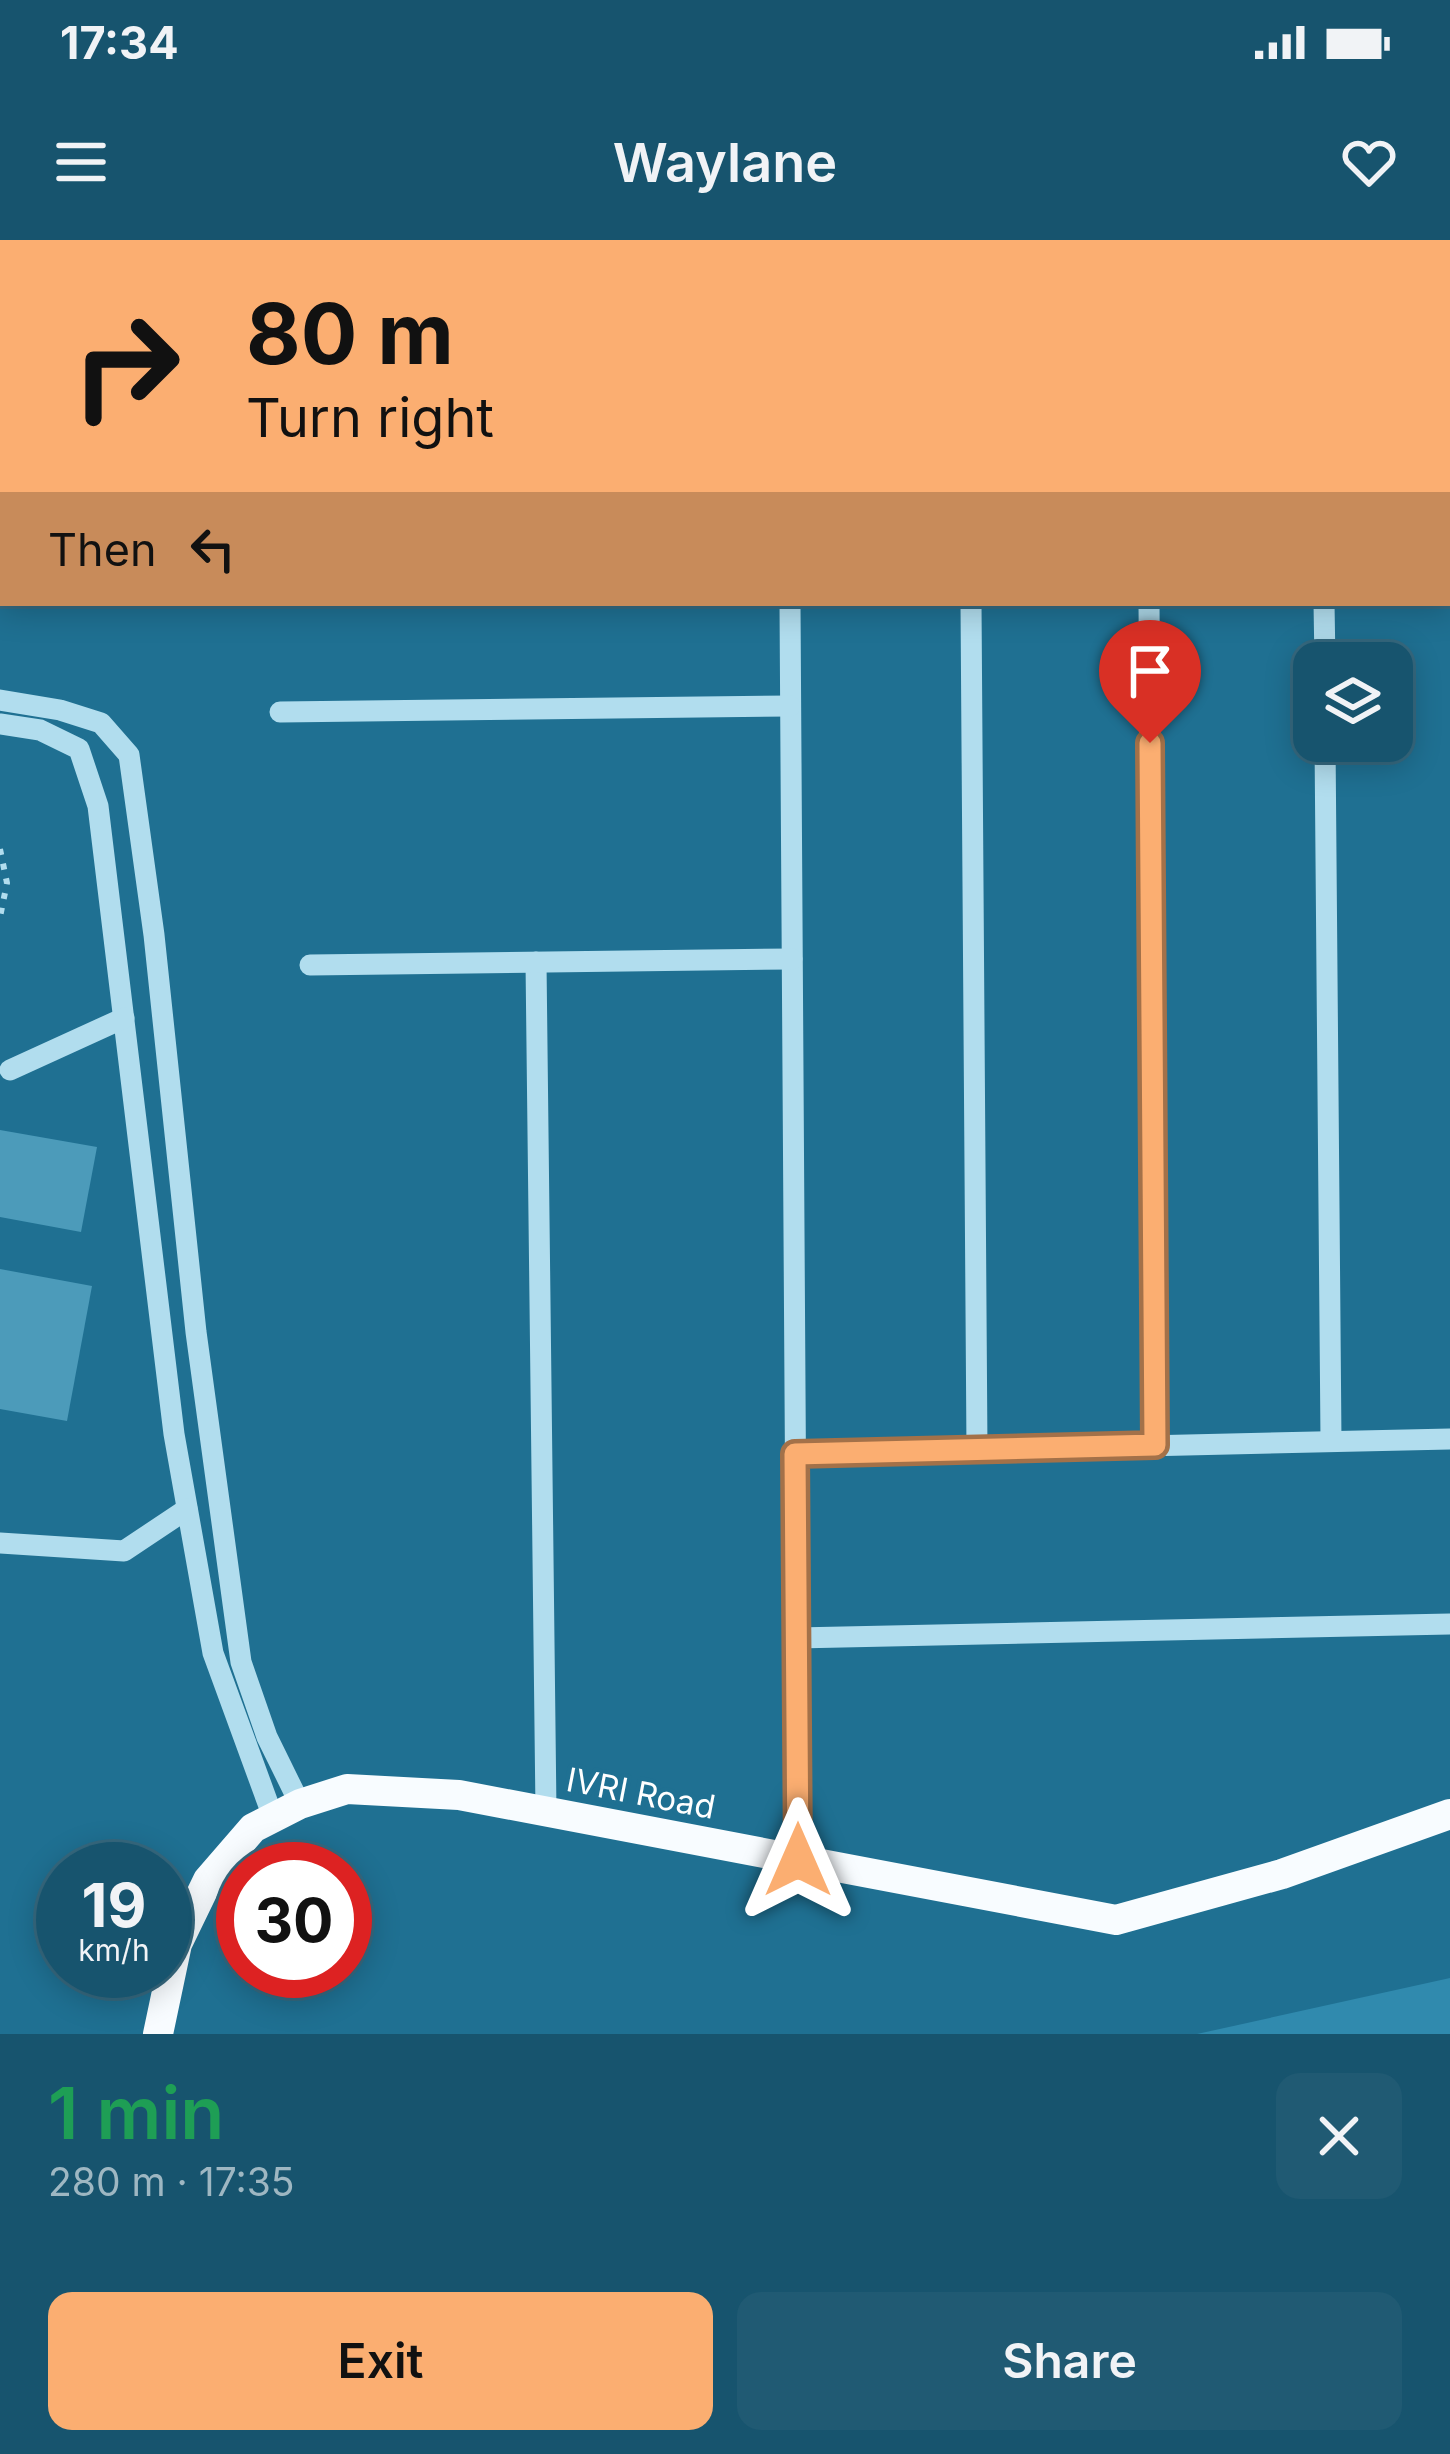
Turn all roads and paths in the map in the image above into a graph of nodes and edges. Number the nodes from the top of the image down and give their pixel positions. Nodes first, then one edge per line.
1 (790, 606) edge
2 (971, 606) edge
3 (1149, 606) edge
4 (1324, 606) edge
5 (1325, 642) edge
6 (0, 700) edge
7 (790, 706) junction
8 (280, 712) dead end
9 (0, 724) edge
10 (1325, 762) edge
11 (0, 849) edge
12 (0, 917) edge
13 (792, 959) junction
14 (536, 962) junction
15 (310, 965) dead end
16 (124, 1018) junction
17 (10, 1070) dead end
18 (1450, 1439) edge
19 (1330, 1442) junction
20 (1155, 1445) junction
21 (977, 1450) junction
22 (795, 1454) junction
23 (187, 1509) junction
24 (0, 1543) edge
25 (1450, 1624) edge
26 (796, 1638) junction
27 (286, 1810) junction
28 (545, 1812) junction
29 (1450, 1814) edge
30 (798, 1860) junction
31 (158, 2034) edge

1 - 7 street
2 - 21 street
3 - 20 street
4 - 5 street
6 - 27 street
7 - 8 street
7 - 13 street
9 - 16 street
10 - 19 street
11 - 12 path
13 - 14 street
13 - 22 street
14 - 15 street
14 - 28 street
16 - 17 street
16 - 23 street
18 - 19 street
19 - 20 street
20 - 21 street
21 - 22 street
22 - 26 street
23 - 24 street
23 - 27 street
25 - 26 street
26 - 30 street
27 - 28 main road, IVRI Road
27 - 31 main road, IVRI Road
28 - 30 main road, IVRI Road
29 - 30 main road, IVRI Road

